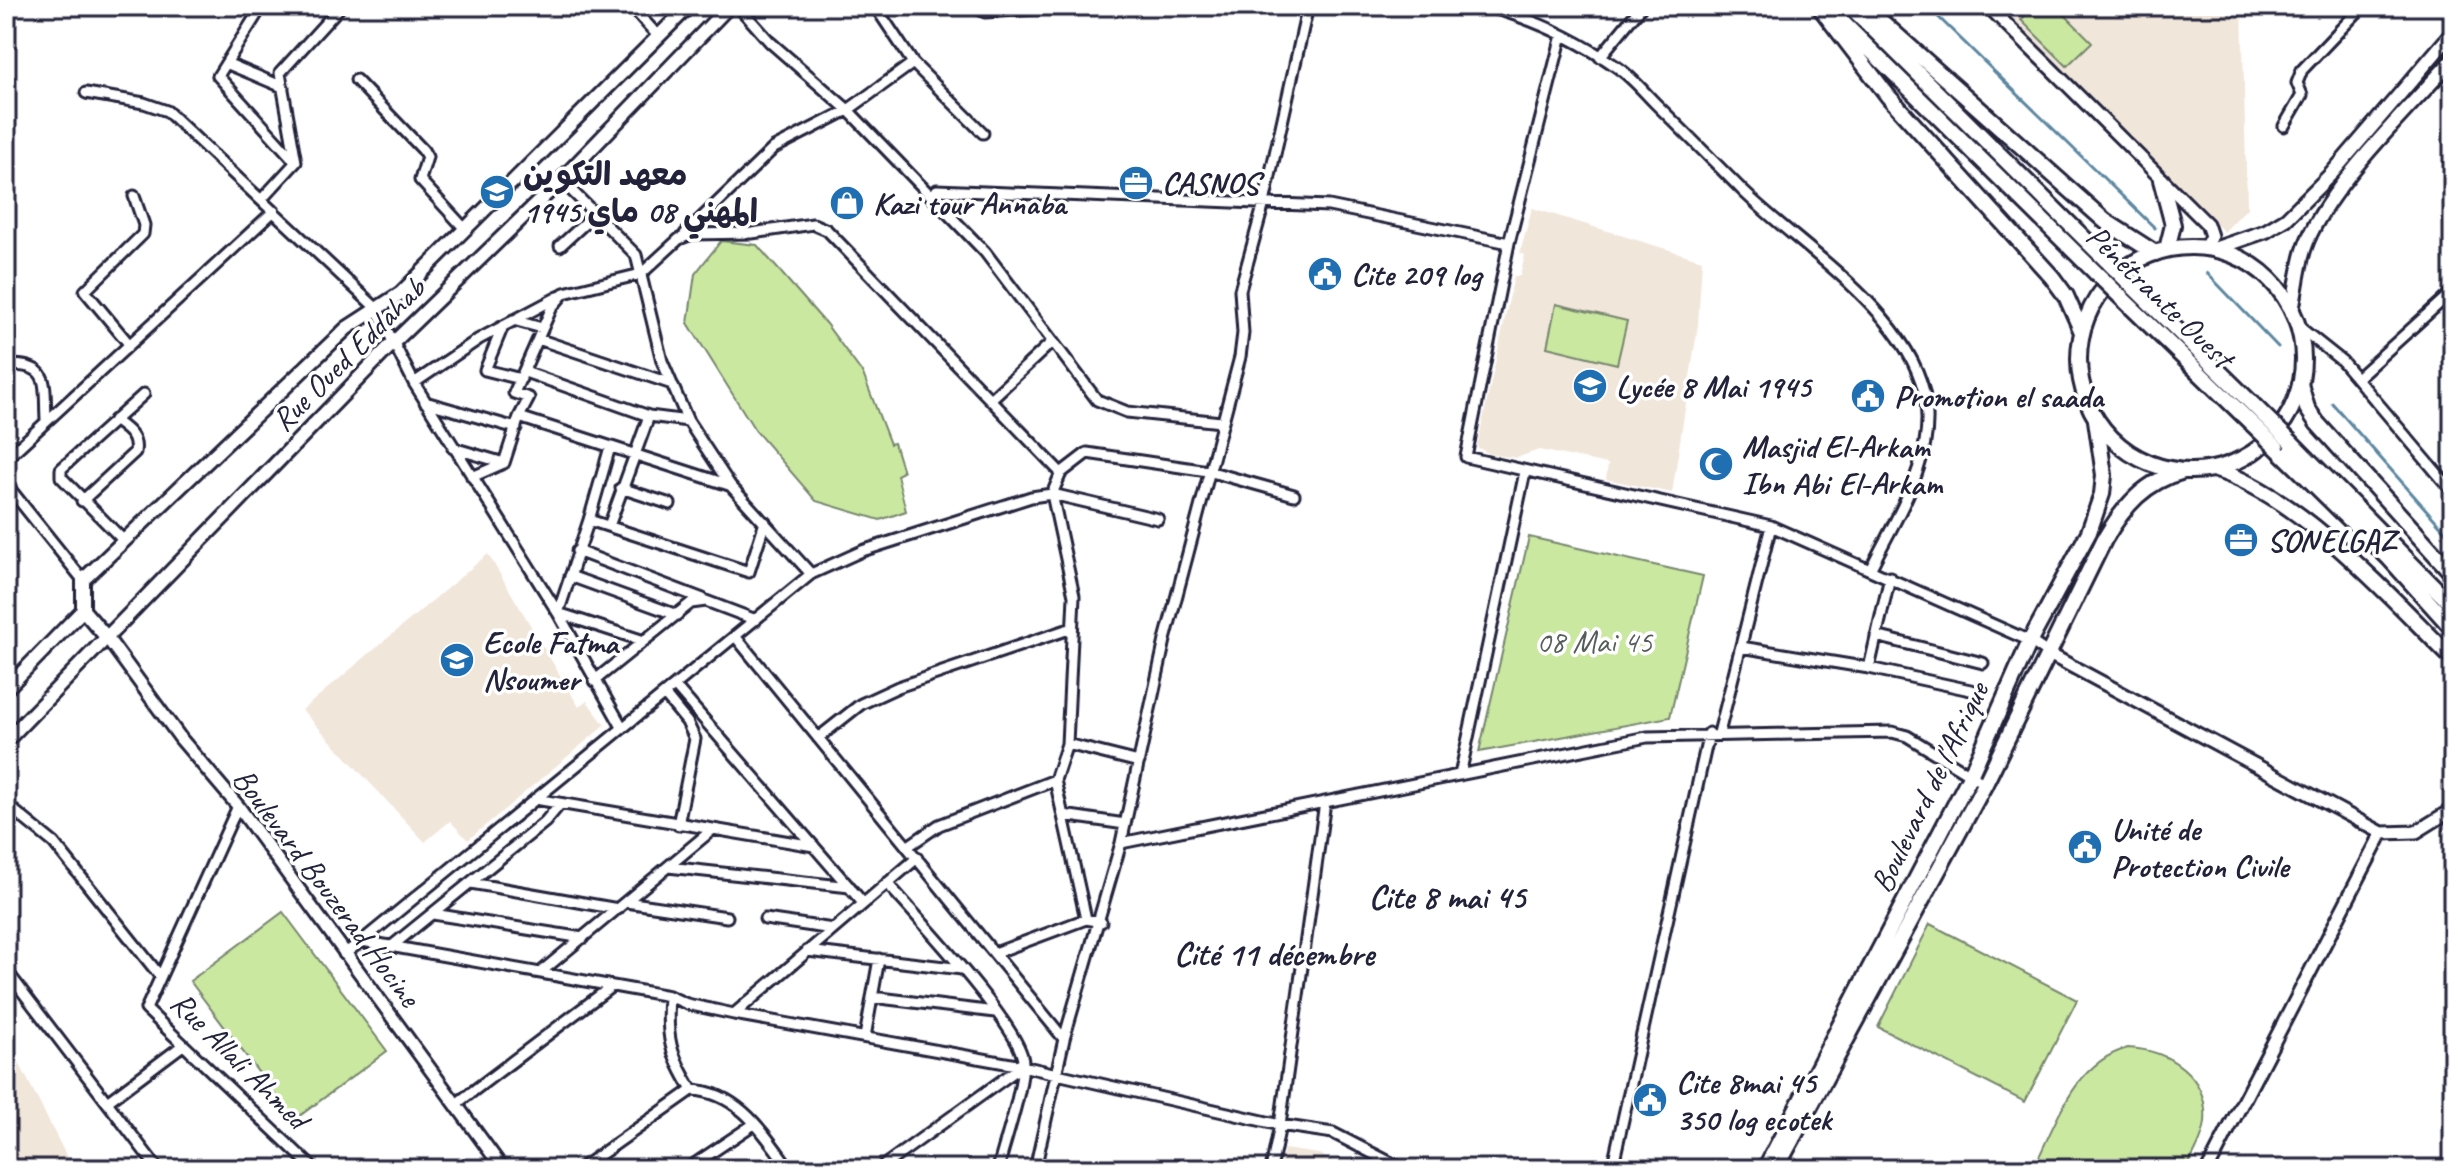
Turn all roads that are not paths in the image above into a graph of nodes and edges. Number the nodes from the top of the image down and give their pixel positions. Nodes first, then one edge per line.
1 (262, 6) edge
2 (341, 6) edge
3 (631, 6) edge
4 (689, 6) edge
5 (729, 6) edge
6 (738, 6) edge
7 (875, 6) edge
8 (973, 6) edge
9 (1088, 6) edge
10 (1308, 6) edge
11 (1485, 6) edge
12 (1642, 6) edge
13 (1822, 6) edge
14 (1850, 6) edge
15 (1864, 6) edge
16 (1988, 6) edge
17 (2363, 6) edge
18 (2453, 32) edge
19 (1562, 35) junction
20 (658, 36) junction
21 (1600, 57) junction
22 (2453, 59) edge
23 (226, 63) junction
24 (913, 63) junction
25 (356, 80) dead end
26 (283, 87) junction
27 (86, 93) dead end
28 (848, 110) junction
29 (2284, 126) dead end
30 (983, 133) dead end
31 (296, 162) junction
32 (561, 180) junction
33 (2161, 180) junction
34 (930, 195) junction
35 (134, 196) dead end
36 (261, 200) junction
37 (1264, 203) junction
38 (274, 211) junction
39 (596, 213) junction
40 (465, 229) junction
41 (679, 239) junction
42 (1509, 243) junction
43 (560, 246) dead end
44 (2210, 248) junction
45 (2161, 251) junction
46 (641, 274) junction
47 (2453, 291) edge
48 (564, 293) junction
49 (2444, 299) junction
50 (376, 308) junction
51 (2292, 311) junction
52 (2453, 313) edge
53 (513, 320) junction
54 (503, 326) junction
55 (2298, 326) junction
56 (2082, 332) junction
57 (540, 334) junction
58 (395, 341) junction
59 (1052, 342) junction
60 (129, 344) junction
61 (6, 365) edge
62 (523, 376) junction
63 (2357, 378) junction
64 (414, 383) junction
65 (672, 384) junction
66 (2300, 384) junction
67 (144, 394) dead end
68 (991, 399) junction
69 (425, 402) junction
70 (649, 416) junction
71 (519, 417) junction
72 (46, 419) junction
73 (114, 420) junction
74 (2096, 420) junction
75 (688, 421) junction
76 (1221, 422) junction
77 (516, 428) junction
78 (2284, 445) junction
79 (610, 447) junction
80 (453, 448) junction
81 (634, 455) junction
82 (7, 456) edge
83 (504, 463) junction
84 (2213, 469) junction
85 (1208, 471) junction
86 (2184, 471) junction
87 (1525, 472) junction
88 (1061, 473) junction
89 (472, 477) junction
90 (6, 484) edge
91 (730, 485) junction
92 (621, 488) junction
93 (2453, 492) edge
94 (1052, 494) junction
95 (1294, 495) dead end
96 (82, 501) junction
97 (670, 504) dead end
98 (1158, 519) dead end
99 (589, 520) junction
100 (765, 522) junction
101 (609, 526) junction
102 (1771, 526) junction
103 (124, 541) junction
104 (577, 551) junction
105 (1871, 568) junction
106 (811, 574) junction
107 (2453, 574) edge
108 (570, 576) junction
109 (1890, 577) junction
110 (83, 580) junction
111 (706, 601) junction
112 (2453, 606) edge
113 (83, 610) junction
114 (558, 613) junction
115 (677, 615) junction
116 (756, 620) junction
117 (1072, 628) junction
118 (2453, 629) edge
119 (735, 636) junction
120 (1876, 636) junction
121 (108, 639) junction
122 (644, 641) junction
123 (2030, 641) junction
124 (1741, 647) junction
125 (2049, 654) junction
126 (2453, 659) edge
127 (1983, 663) dead end
128 (1869, 668) junction
129 (594, 681) junction
130 (675, 686) junction
131 (6, 689) edge
132 (1975, 691) dead end
133 (664, 694) junction
134 (622, 727) junction
135 (1714, 733) junction
136 (818, 738) junction
137 (6, 741) edge
138 (1067, 744) junction
139 (1139, 762) junction
140 (1971, 774) junction
141 (1460, 775) junction
142 (1055, 780) junction
143 (1985, 784) junction
144 (535, 799) junction
145 (1325, 802) junction
146 (6, 804) edge
147 (560, 804) junction
148 (238, 806) junction
149 (2453, 809) edge
150 (1063, 815) junction
151 (1125, 824) junction
152 (678, 825) junction
153 (712, 830) junction
154 (2382, 833) junction
155 (1121, 843) junction
156 (814, 846) junction
157 (907, 847) junction
158 (917, 858) junction
159 (668, 867) junction
160 (471, 883) junction
161 (887, 883) junction
162 (850, 887) junction
163 (863, 903) junction
164 (622, 905) junction
165 (433, 914) junction
166 (727, 917) dead end
167 (765, 919) dead end
168 (1086, 919) junction
169 (1101, 922) junction
170 (833, 929) junction
171 (583, 938) junction
172 (362, 941) junction
173 (392, 946) junction
174 (807, 951) junction
175 (995, 953) junction
176 (344, 954) junction
177 (879, 959) junction
178 (962, 969) junction
179 (6, 970) edge
180 (541, 972) junction
181 (160, 976) junction
182 (612, 986) junction
183 (669, 996) junction
184 (872, 997) junction
185 (995, 1012) junction
186 (734, 1014) junction
187 (865, 1037) junction
188 (1064, 1039) junction
189 (183, 1045) junction
190 (1022, 1066) junction
191 (1057, 1073) junction
192 (692, 1090) junction
193 (107, 1102) junction
194 (456, 1104) junction
195 (754, 1124) junction
196 (1280, 1125) junction
197 (310, 1168) edge
198 (158, 1169) edge
199 (503, 1169) edge
200 (580, 1169) edge
201 (687, 1169) edge
202 (790, 1169) edge
203 (879, 1169) edge
204 (998, 1169) edge
205 (1035, 1169) edge
206 (1271, 1169) edge
207 (1403, 1169) edge
208 (1612, 1169) edge
209 (1765, 1169) edge
210 (1776, 1169) edge
211 (2208, 1169) edge

1 - 23 street
2 - 26 street
3 - 20 street
4 - 20 main road
5 - 32 main road, Rue Oued Eddahab
6 - 28 street
7 - 24 street
8 - 9 street
10 - 37 street
11 - 19 street
12 - 21 street
13 - 56 main road
13 - 78 main road, Pénétrante Ouest, bridge
14 - 78 main road, Pénétrante Ouest, bridge
15 - 45 main road
16 - 33 street
17 - 29 street
18 - 44 main road
19 - 21 street
19 - 42 street
20 - 40 main road
21 - 105 street
22 - 51 main road
23 - 26 street
23 - 31 street
24 - 28 street
24 - 30 street
25 - 40 street
26 - 31 street
27 - 36 street
28 - 34 street
28 - 41 street
31 - 36 street
32 - 39 street
32 - 58 main road, Rue Oued Eddahab
33 - 44 street
33 - 45 main road
34 - 37 street
34 - 59 street
35 - 60 street
36 - 38 street
37 - 42 street
37 - 76 street
38 - 50 street
38 - 60 street
39 - 43 street
39 - 46 street
40 - 50 main road
41 - 46 street
41 - 68 street
42 - 87 street
44 - 45 main road
44 - 51 main road
45 - 56 main road
46 - 48 street
46 - 65 street
47 - 49 street
48 - 53 street
48 - 57 street
49 - 52 street
49 - 63 street
50 - 58 street
50 - 103 main road
51 - 55 main road
53 - 54 street
53 - 57 street
54 - 62 street
54 - 64 street
55 - 63 street
55 - 66 main road
56 - 74 main road
57 - 62 street
57 - 65 street
58 - 64 street
58 - 121 main road, Rue Oued Eddahab
59 - 68 street
59 - 76 street
60 - 72 street
61 - 72 street
62 - 70 street
62 - 71 street
63 - 93 street
64 - 69 street
65 - 75 street
66 - 84 main road
66 - 107 main road
67 - 73 street
68 - 88 street
69 - 77 street
69 - 80 street
70 - 75 street
70 - 81 street
71 - 77 street
71 - 79 street
72 - 82 street
73 - 96 street
73 - 96 street
74 - 86 main road
74 - 123 main road, Boulevard de l'Afrique
75 - 91 street
76 - 85 street
77 - 83 street
78 - 112 main road, Pénétrante Ouest
78 - 118 main road, Pénétrante Ouest
79 - 81 street
79 - 99 street
80 - 83 street
80 - 89 street
81 - 91 street
81 - 92 street
83 - 89 street
84 - 86 main road
84 - 126 main road
85 - 88 street
85 - 95 street
85 - 139 street
86 - 125 main road, Boulevard de l'Afrique
87 - 102 street
87 - 141 street
88 - 94 street
89 - 114 street
90 - 110 street
91 - 100 street
92 - 97 street
92 - 101 street
94 - 98 street
94 - 106 street
94 - 117 street
96 - 103 street
99 - 101 street
99 - 104 street
100 - 101 street
100 - 106 street
102 - 105 street
102 - 124 street
103 - 110 main road
104 - 108 street
104 - 111 street
105 - 109 street
106 - 116 street
108 - 114 street
108 - 115 street
109 - 120 street
109 - 123 street
110 - 113 main road
111 - 115 street
111 - 116 street
113 - 121 main road
113 - 131 main road
114 - 122 street
114 - 129 street
115 - 122 street
116 - 119 street
117 - 136 street
117 - 138 street
119 - 130 street
119 - 136 street
120 - 127 street
120 - 128 street
121 - 137 main road, Rue Oued Eddahab
121 - 148 street, Boulevard Bouzerad Hocine
122 - 129 street
123 - 125 street
123 - 140 main road, Boulevard de l'Afrique
124 - 128 street
124 - 135 street
125 - 143 main road, Boulevard de l'Afrique
125 - 154 street
128 - 132 street
129 - 134 street
130 - 133 street
130 - 156 street
133 - 134 street
133 - 152 street
134 - 144 street
135 - 140 street
135 - 141 street
135 - 208 street
136 - 157 street
138 - 139 street
138 - 142 street
139 - 151 street
140 - 143 street
140 - 209 main road, Boulevard de l'Afrique
141 - 145 street
142 - 150 street
142 - 157 street
143 - 210 main road, Boulevard de l'Afrique
144 - 147 street
144 - 172 street
145 - 155 street
145 - 196 street
146 - 181 street
147 - 152 street
147 - 160 street
148 - 176 street, Boulevard Bouzerad Hocine
148 - 181 street, Rue Allali Ahmed
149 - 154 street
150 - 151 street
150 - 168 street
151 - 155 street
152 - 153 street
153 - 156 street
153 - 159 street
154 - 211 street
155 - 169 street
156 - 162 street
157 - 158 street
158 - 161 street
158 - 175 street
159 - 162 street
159 - 164 street
160 - 164 street
160 - 165 street
161 - 163 street
161 - 178 street
162 - 163 street
163 - 170 street
164 - 166 street
164 - 171 street
165 - 171 street
165 - 173 street
167 - 170 street
168 - 169 street
168 - 175 street
169 - 188 street
170 - 174 street
171 - 180 street
172 - 173 street
172 - 176 street
173 - 180 street
174 - 177 street
174 - 186 street
175 - 188 street
176 - 194 street, Boulevard Bouzerad Hocine
177 - 178 street
177 - 184 street
178 - 185 street
179 - 193 street
180 - 182 street
181 - 189 street, Rue Allali Ahmed
182 - 183 street
182 - 194 street
183 - 186 street
183 - 192 street
184 - 185 street
184 - 187 street
185 - 190 street
186 - 187 street
187 - 190 street
188 - 191 street
189 - 193 street
189 - 197 street, Rue Allali Ahmed
190 - 191 street
190 - 203 street
190 - 204 street
191 - 196 street
191 - 205 street
192 - 195 street
192 - 200 street
193 - 198 street
194 - 199 street, Boulevard Bouzerad Hocine
195 - 201 street
195 - 202 street
196 - 206 street
196 - 207 street

